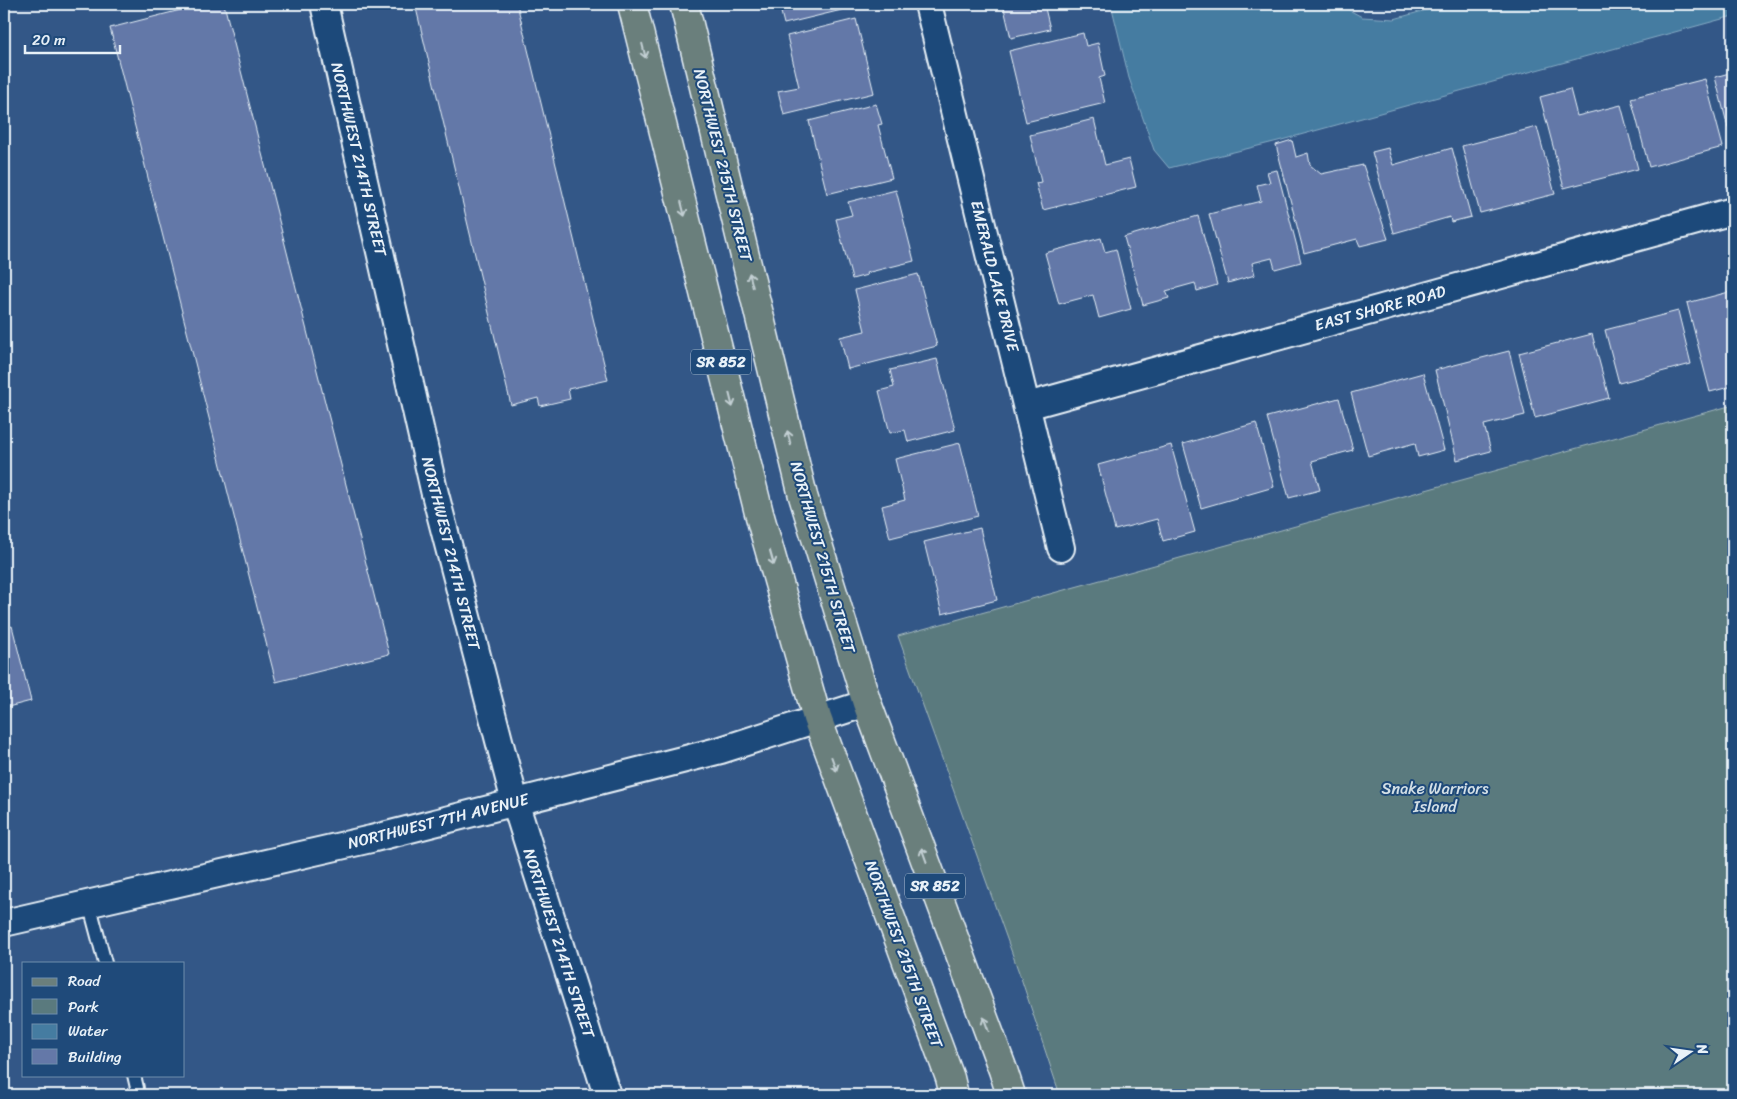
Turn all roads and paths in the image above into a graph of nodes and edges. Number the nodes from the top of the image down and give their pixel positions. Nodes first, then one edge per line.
1 (324, 4) edge
2 (632, 4) edge
3 (684, 4) edge
4 (928, 4) edge
5 (1733, 211) edge
6 (1027, 406) junction
7 (1061, 548) dead end
8 (867, 703) junction
9 (817, 718) junction
10 (514, 802) junction
11 (89, 903) junction
12 (4, 923) edge
13 (105, 962) edge
14 (607, 1095) edge
15 (954, 1095) edge
16 (1012, 1095) edge

1 - 10 street, NORTHWEST 214TH STREET
2 -> 9 main road, NORTHWEST 215TH STREET / SR 852
8 -> 3 main road, NORTHWEST 215TH STREET / SR 852
4 - 6 street, EMERALD LAKE DRIVE
5 - 6 street, EAST SHORE ROAD
6 - 7 street, EMERALD LAKE DRIVE
8 - 9 street, NORTHWEST 7TH AVENUE
16 -> 8 main road, NORTHWEST 215TH STREET / SR 852
9 - 10 street, NORTHWEST 7TH AVENUE
9 -> 15 main road, NORTHWEST 215TH STREET / SR 852
10 - 11 street, NORTHWEST 7TH AVENUE
10 - 14 street, NORTHWEST 214TH STREET
11 - 12 street, NORTHWEST 7TH AVENUE
11 - 13 lane

